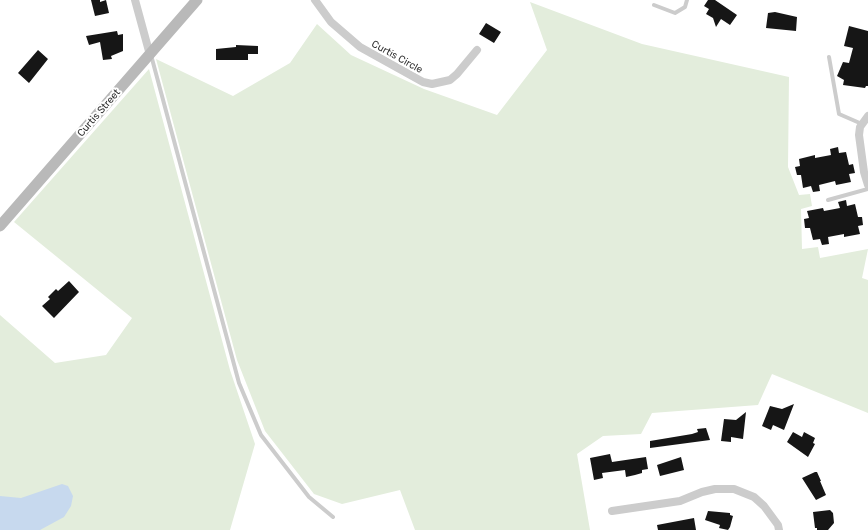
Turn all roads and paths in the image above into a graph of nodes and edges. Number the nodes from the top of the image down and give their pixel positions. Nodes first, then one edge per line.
1 (135, 0) edge
2 (197, 0) edge
3 (315, 0) edge
4 (687, 0) edge
5 (654, 5) dead end
6 (477, 50) dead end
7 (150, 55) junction
8 (829, 57) dead end
9 (868, 116) edge
10 (862, 124) junction
11 (868, 185) edge
12 (868, 189) edge
13 (828, 200) dead end
14 (0, 226) edge
15 (612, 511) dead end
16 (333, 517) dead end
17 (779, 530) edge

1 - 7 street
2 - 7 street, Curtis Street
3 - 6 street, Curtis Circle
4 - 5 lane
7 - 14 street, Curtis Street
7 - 16 lane
8 - 10 lane
9 - 10 street
10 - 11 street
12 - 13 lane
15 - 17 street

